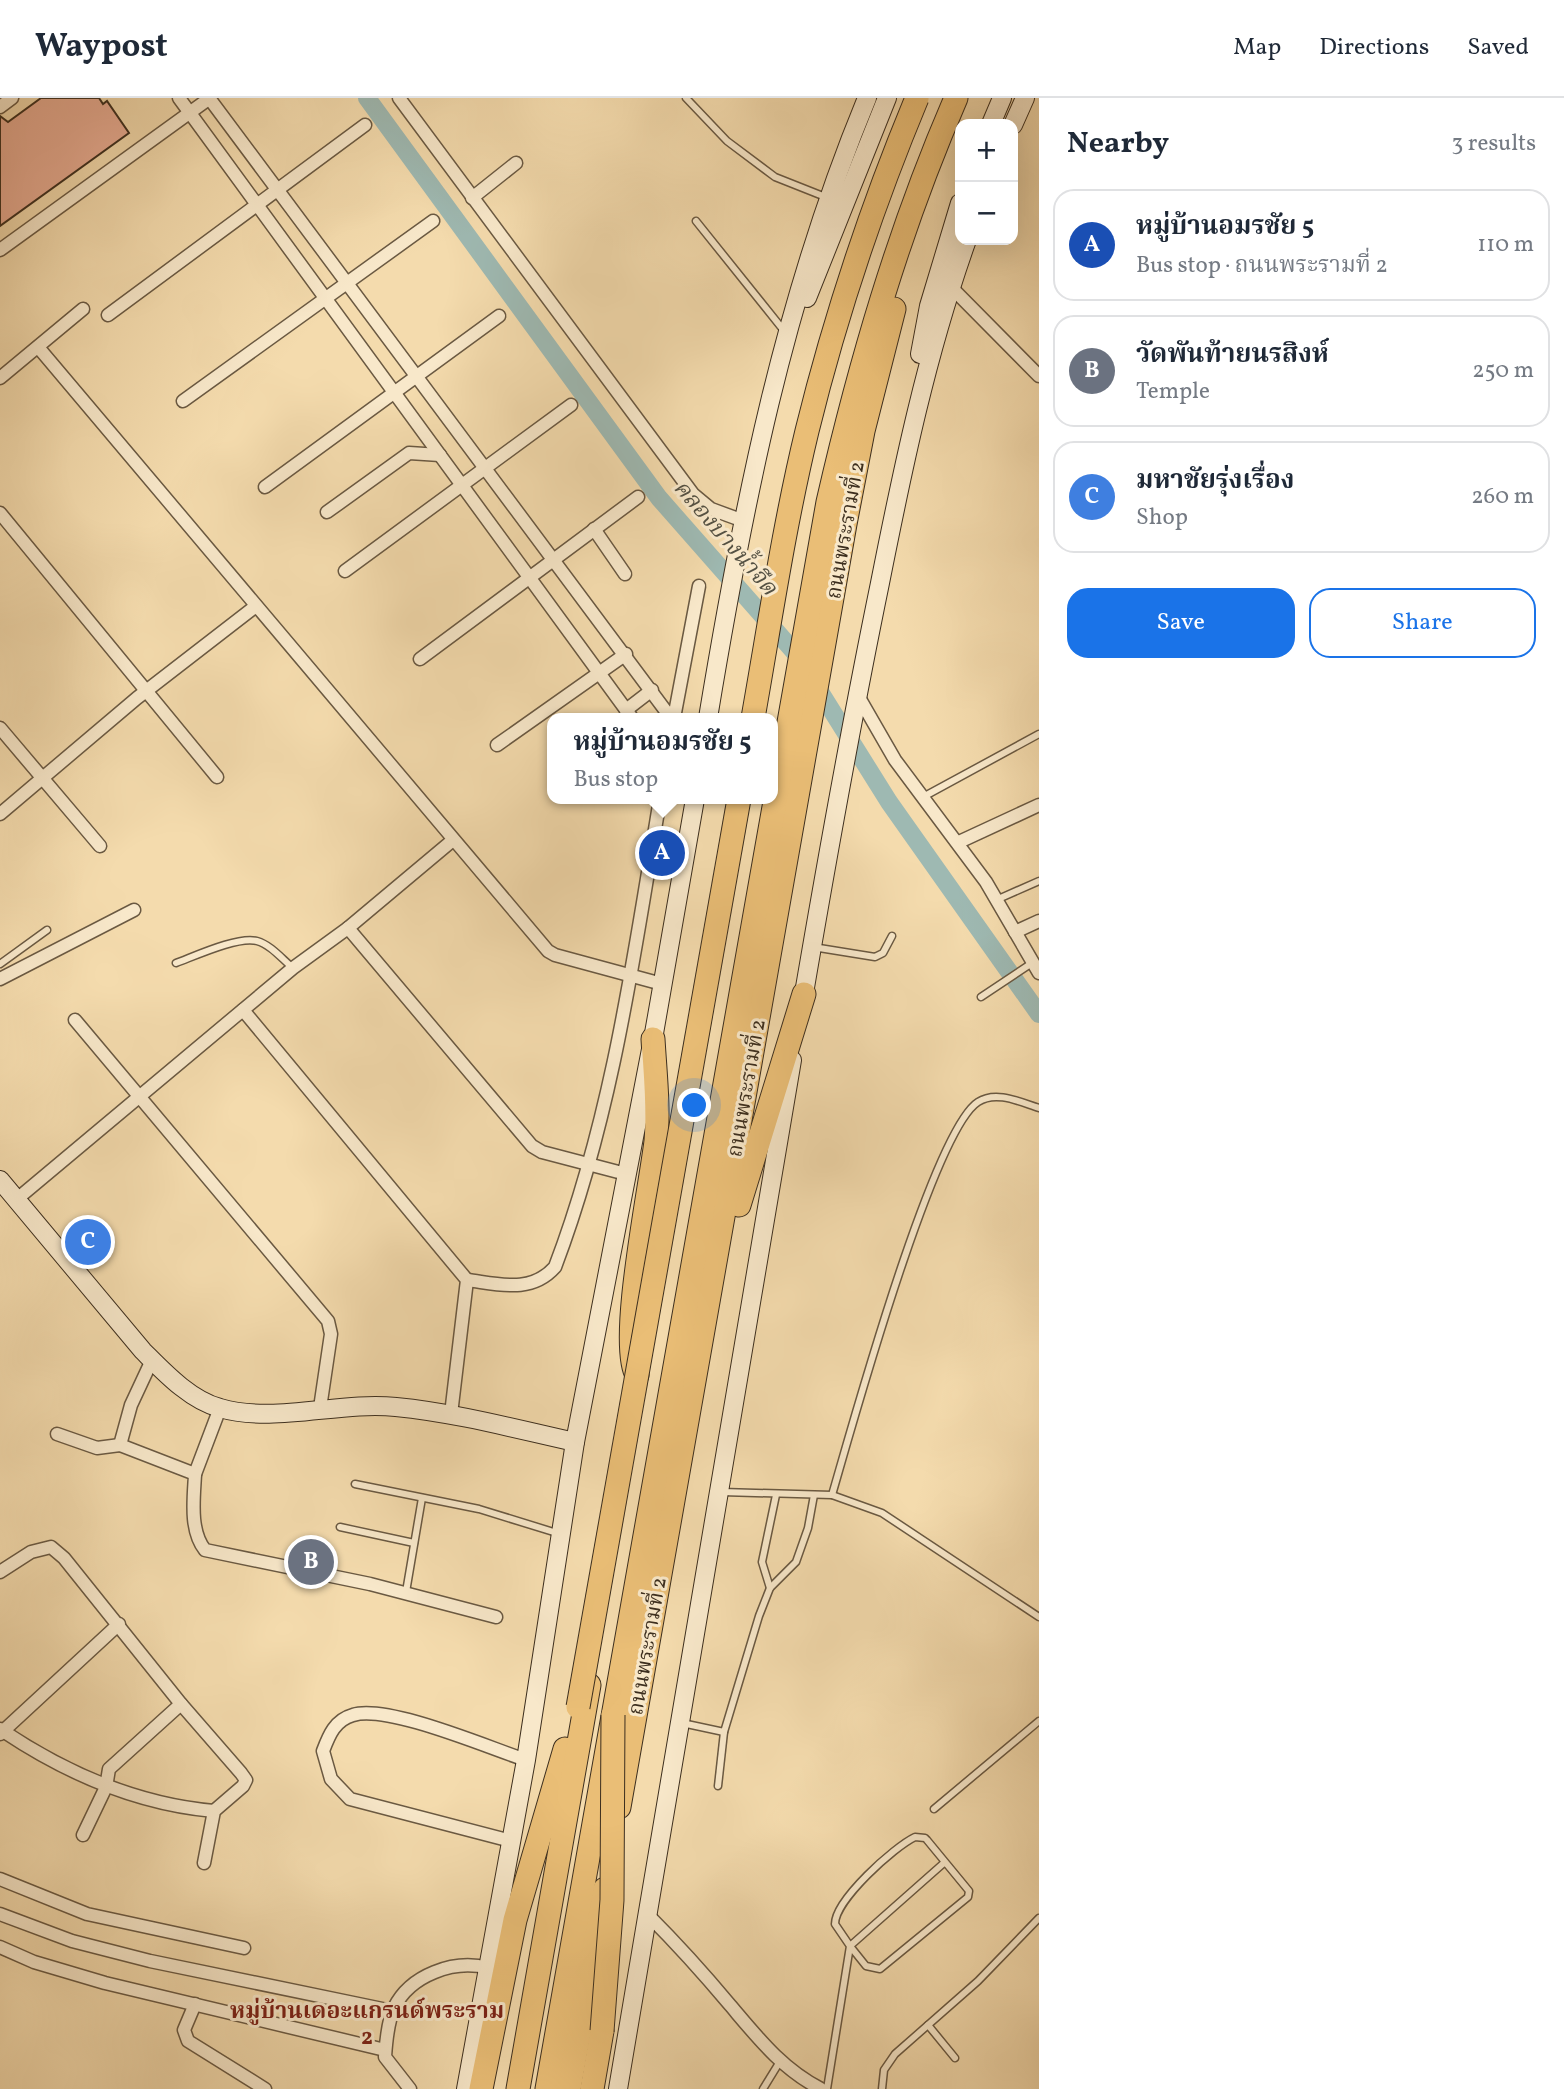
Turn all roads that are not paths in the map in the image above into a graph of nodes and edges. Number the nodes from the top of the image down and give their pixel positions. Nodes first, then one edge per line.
1 (12, 98) edge
2 (179, 98) edge
3 (209, 98) edge
4 (399, 98) edge
5 (685, 98) edge
6 (887, 98) edge
7 (915, 98) edge
8 (956, 98) edge
9 (966, 98) edge
10 (1002, 98) edge
11 (1025, 98) edge
12 (865, 99) edge
13 (0, 107) edge
14 (190, 113) junction
15 (993, 119) edge
16 (1016, 119) edge
17 (365, 125) dead end
18 (516, 163) dead end
19 (278, 190) junction
20 (472, 198) junction
21 (829, 199) junction
22 (258, 206) junction
23 (955, 220) edge
24 (433, 221) dead end
25 (696, 221) dead end
26 (965, 245) edge
27 (0, 250) edge
28 (347, 282) junction
29 (950, 286) junction
30 (326, 299) junction
31 (83, 309) dead end
32 (108, 316) dead end
33 (499, 316) dead end
34 (785, 333) junction
35 (38, 347) junction
36 (418, 376) junction
37 (1039, 376) edge
38 (0, 378) edge
39 (395, 394) junction
40 (768, 400) junction
41 (183, 401) dead end
42 (571, 405) dead end
43 (907, 444) junction
44 (440, 455) junction
45 (485, 467) junction
46 (462, 485) junction
47 (265, 487) dead end
48 (638, 497) dead end
49 (327, 512) dead end
50 (0, 513) edge
51 (741, 520) junction
52 (594, 529) junction
53 (555, 561) junction
54 (345, 571) dead end
55 (625, 573) dead end
56 (531, 579) junction
57 (699, 586) dead end
58 (256, 606) junction
59 (625, 654) junction
60 (420, 659) dead end
61 (600, 674) junction
62 (652, 690) junction
63 (148, 691) junction
64 (856, 703) junction
65 (628, 713) edge
66 (630, 713) edge
67 (669, 713) edge
68 (674, 713) edge
69 (709, 713) edge
70 (756, 713) edge
71 (756, 713) edge
72 (0, 728) edge
73 (1039, 734) edge
74 (497, 745) dead end
75 (216, 777) dead end
76 (42, 779) junction
77 (778, 784) edge
78 (923, 797) junction
79 (659, 804) edge
80 (691, 804) edge
81 (740, 804) edge
82 (740, 804) edge
83 (774, 804) edge
84 (1039, 805) edge
85 (0, 814) edge
86 (453, 841) junction
87 (959, 842) junction
88 (100, 846) dead end
89 (1039, 881) edge
90 (996, 900) junction
91 (134, 910) dead end
92 (1039, 921) edge
93 (348, 928) junction
94 (47, 930) dead end
95 (1015, 932) junction
96 (892, 936) dead end
97 (811, 947) junction
98 (176, 963) dead end
99 (0, 964) edge
100 (293, 968) junction
101 (1035, 968) edge
102 (631, 974) junction
103 (0, 979) edge
104 (662, 984) junction
105 (804, 994) junction
106 (981, 997) dead end
107 (243, 1010) junction
108 (75, 1020) dead end
109 (653, 1039) junction
110 (139, 1097) junction
111 (1039, 1108) edge
112 (591, 1163) junction
113 (626, 1174) junction
114 (0, 1180) edge
115 (16, 1199) junction
116 (467, 1280) junction
117 (152, 1360) junction
118 (695, 1378) junction
119 (642, 1384) junction
120 (220, 1408) junction
121 (320, 1408) junction
122 (451, 1414) junction
123 (57, 1434) dead end
124 (575, 1442) junction
125 (120, 1445) junction
126 (195, 1474) junction
127 (355, 1484) dead end
128 (719, 1491) junction
129 (776, 1495) junction
130 (814, 1495) junction
131 (832, 1495) junction
132 (422, 1498) junction
133 (340, 1527) dead end
134 (561, 1534) junction
135 (414, 1544) junction
136 (0, 1572) edge
137 (770, 1588) junction
138 (405, 1593) junction
139 (496, 1617) dead end
140 (1039, 1617) edge
141 (119, 1624) junction
142 (181, 1704) junction
143 (578, 1707) junction
144 (613, 1715) junction
145 (1039, 1721) edge
146 (682, 1723) junction
147 (1, 1731) edge
148 (724, 1732) junction
149 (526, 1760) junction
150 (718, 1786) dead end
151 (106, 1787) junction
152 (934, 1809) dead end
153 (214, 1811) junction
154 (83, 1835) dead end
155 (511, 1841) junction
156 (945, 1862) junction
157 (204, 1863) dead end
158 (0, 1879) edge
159 (0, 1914) edge
160 (649, 1916) junction
161 (1039, 1918) edge
162 (850, 1946) junction
163 (0, 1947) edge
164 (244, 1948) dead end
165 (488, 1968) junction
166 (195, 2004) junction
167 (392, 2011) junction
168 (928, 2025) junction
169 (385, 2050) junction
170 (954, 2058) dead end
171 (779, 2063) junction
172 (265, 2089) edge
173 (410, 2089) edge
174 (466, 2089) edge
175 (481, 2089) edge
176 (511, 2089) edge
177 (518, 2089) edge
178 (547, 2089) edge
179 (569, 2089) edge
180 (592, 2089) edge
181 (618, 2089) edge
182 (763, 2089) edge
183 (821, 2089) edge
184 (827, 2089) edge
185 (882, 2089) edge

1 - 13 street
2 - 14 street
3 - 14 street
3 - 19 street
4 - 20 street
5 - 21 lane
6 - 40 main road
7 - 70 highway, bridge
7 - 71 highway, bridge
8 - 77 highway
9 - 118 highway, ถนนพระรามที่ 2
10 - 15 main road
11 - 16 main road
12 - 21 main road
14 - 22 street
14 - 27 street
17 - 19 street
18 - 20 street
19 - 22 street
19 - 28 street
20 - 51 street
21 - 34 main road
22 - 30 street
22 - 32 street
23 - 43 main road
24 - 28 street
25 - 34 lane
26 - 29 main road, ถนนพระรามที่ 2
28 - 30 street
28 - 36 street
29 - 37 street
29 - 43 main road, ถนนพระรามที่ 2
30 - 39 street
30 - 41 street
31 - 35 street
33 - 36 street
34 - 40 main road
35 - 38 street
35 - 58 street
36 - 39 street
36 - 45 street
39 - 44 street
39 - 47 street
40 - 51 main road
42 - 45 street
43 - 64 main road, ถนนพระรามที่ 2
44 - 46 street
44 - 49 street
45 - 46 street
45 - 53 street
46 - 54 street
46 - 56 street
48 - 52 street
50 - 63 street
51 - 69 main road
52 - 53 street
52 - 55 street
53 - 56 street
53 - 59 street
56 - 60 street
56 - 61 street
57 - 68 street
58 - 63 street
58 - 86 street
59 - 61 street
59 - 62 street
61 - 65 street
61 - 74 street
62 - 66 street
62 - 67 street
63 - 75 street
63 - 76 street
64 - 78 street
64 - 97 main road, ถนนพระรามที่ 2
72 - 76 street
73 - 78 lane
76 - 85 street
76 - 88 street
78 - 87 street
79 - 102 street
80 - 104 main road
81 - 119 highway
82 - 143 highway, bridge
83 - 144 highway
84 - 87 street
86 - 93 street
86 - 102 street
87 - 90 street
89 - 90 lane
90 - 95 street
91 - 103 street
92 - 95 street
93 - 100 street
93 - 112 street
94 - 99 lane
95 - 101 street
96 - 97 lane
97 - 105 main road, ถนนพระรามที่ 2
98 - 100 lane
100 - 107 street
101 - 106 lane
102 - 104 street
102 - 112 street
104 - 109 main road
105 - 118 highway
105 - 128 main road, ถนนพระรามที่ 2
107 - 110 street
107 - 116 street
108 - 110 street
109 - 113 main road
109 - 119 highway
110 - 115 street
110 - 121 street
111 - 131 lane
112 - 113 street
112 - 116 street
113 - 124 main road
114 - 115 main road
115 - 117 main road
116 - 122 street
117 - 120 main road
117 - 125 street
118 - 179 highway, ถนนพระรามที่ 2
119 - 177 highway
120 - 121 main road
120 - 126 street
121 - 122 main road
122 - 124 main road
123 - 125 street
124 - 134 main road
125 - 126 street
126 - 138 street
127 - 132 lane
128 - 129 lane
128 - 146 main road, ถนนพระรามที่ 2
129 - 130 lane
129 - 137 lane
130 - 131 lane
130 - 137 lane
131 - 140 lane
132 - 134 lane
132 - 135 lane
133 - 135 lane
134 - 149 main road
135 - 138 lane
136 - 141 street
137 - 148 lane
138 - 139 street
141 - 142 street
141 - 147 street
142 - 151 street
142 - 153 street
143 - 175 highway
143 - 176 highway
144 - 178 highway, bridge
144 - 180 highway, bridge
145 - 152 lane
146 - 148 lane
146 - 160 main road, ถนนพระรามที่ 2
147 - 151 street
148 - 150 lane
149 - 155 main road
149 - 155 street
151 - 153 street
151 - 154 street
153 - 157 street
155 - 165 main road
156 - 162 lane
156 - 162 lane
156 - 162 lane
158 - 164 street
159 - 167 street
160 - 171 street
160 - 181 main road, ถนนพระรามที่ 2
161 - 168 lane
162 - 184 lane
163 - 166 street
165 - 167 street
165 - 174 main road
166 - 169 street
166 - 172 street
167 - 169 street
168 - 170 lane
168 - 185 lane
169 - 173 street
171 - 182 lane
171 - 183 street

